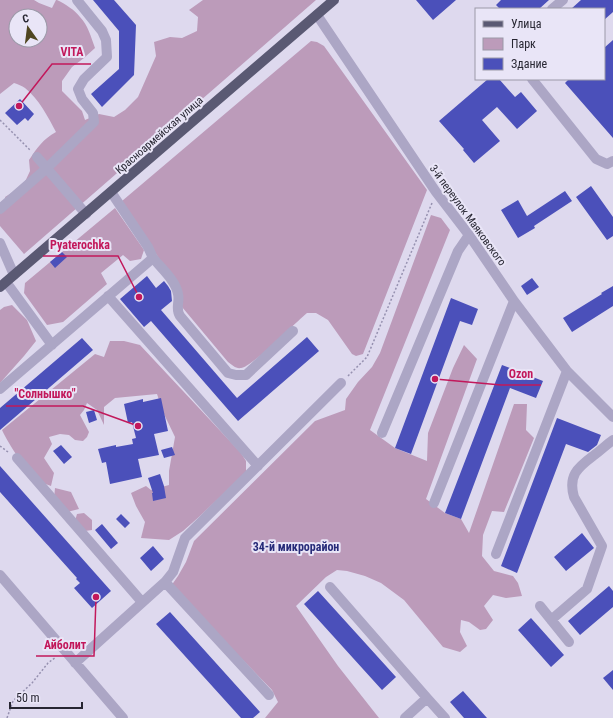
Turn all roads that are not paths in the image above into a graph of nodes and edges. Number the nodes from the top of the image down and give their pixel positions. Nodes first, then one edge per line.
1 (77, 0) edge
2 (334, 0) edge
3 (563, 0) edge
4 (553, 8) edge
5 (317, 15) junction
6 (533, 80) edge
7 (38, 157) road end
8 (613, 161) edge
9 (47, 168) junction
10 (111, 192) junction
11 (0, 209) edge
12 (86, 214) junction
13 (469, 235) junction
14 (0, 242) edge
15 (152, 258) junction
16 (14, 275) junction
17 (3, 285) edge
18 (108, 296) junction
19 (514, 301) junction
20 (293, 331) dead end
21 (52, 345) junction
22 (566, 371) junction
23 (342, 383) road end
24 (0, 389) edge
25 (613, 417) edge
26 (382, 433) dead end
27 (613, 440) edge
28 (17, 458) road end
29 (258, 466) junction
30 (434, 502) dead end
31 (496, 554) dead end
32 (0, 575) edge
33 (165, 582) junction
34 (330, 587) dead end
35 (142, 602) junction
36 (540, 606) dead end
37 (551, 620) junction
38 (569, 642) dead end
39 (75, 663) junction
40 (269, 695) dead end
41 (427, 698) junction
42 (123, 718) edge
43 (405, 718) edge
44 (445, 718) edge

1 - 9 street
2 - 5 main road, Красноармейская улица
3 - 4 street
5 - 10 main road, Красноармейская улица
5 - 13 street, 3-й переулок Маяковского
6 - 8 street
7 - 9 street
9 - 11 street
9 - 12 street
10 - 12 main road, Красноармейская улица
10 - 15 street
12 - 16 main road, Красноармейская улица
13 - 19 street, 3-й переулок Маяковского
13 - 26 street
14 - 16 street
15 - 18 street
15 - 20 street
16 - 17 main road, Красноармейская улица
17 - 21 street
18 - 21 street
18 - 29 street
19 - 22 street, 3-й переулок Маяковского
19 - 30 street
21 - 24 street
22 - 25 street, 3-й переулок Маяковского
22 - 31 street
23 - 29 street
27 - 37 street
28 - 35 street
29 - 33 street
32 - 39 street
33 - 35 street
33 - 40 street
34 - 41 street
35 - 39 street
36 - 37 street
37 - 38 street
39 - 42 street
41 - 43 street
41 - 44 street

